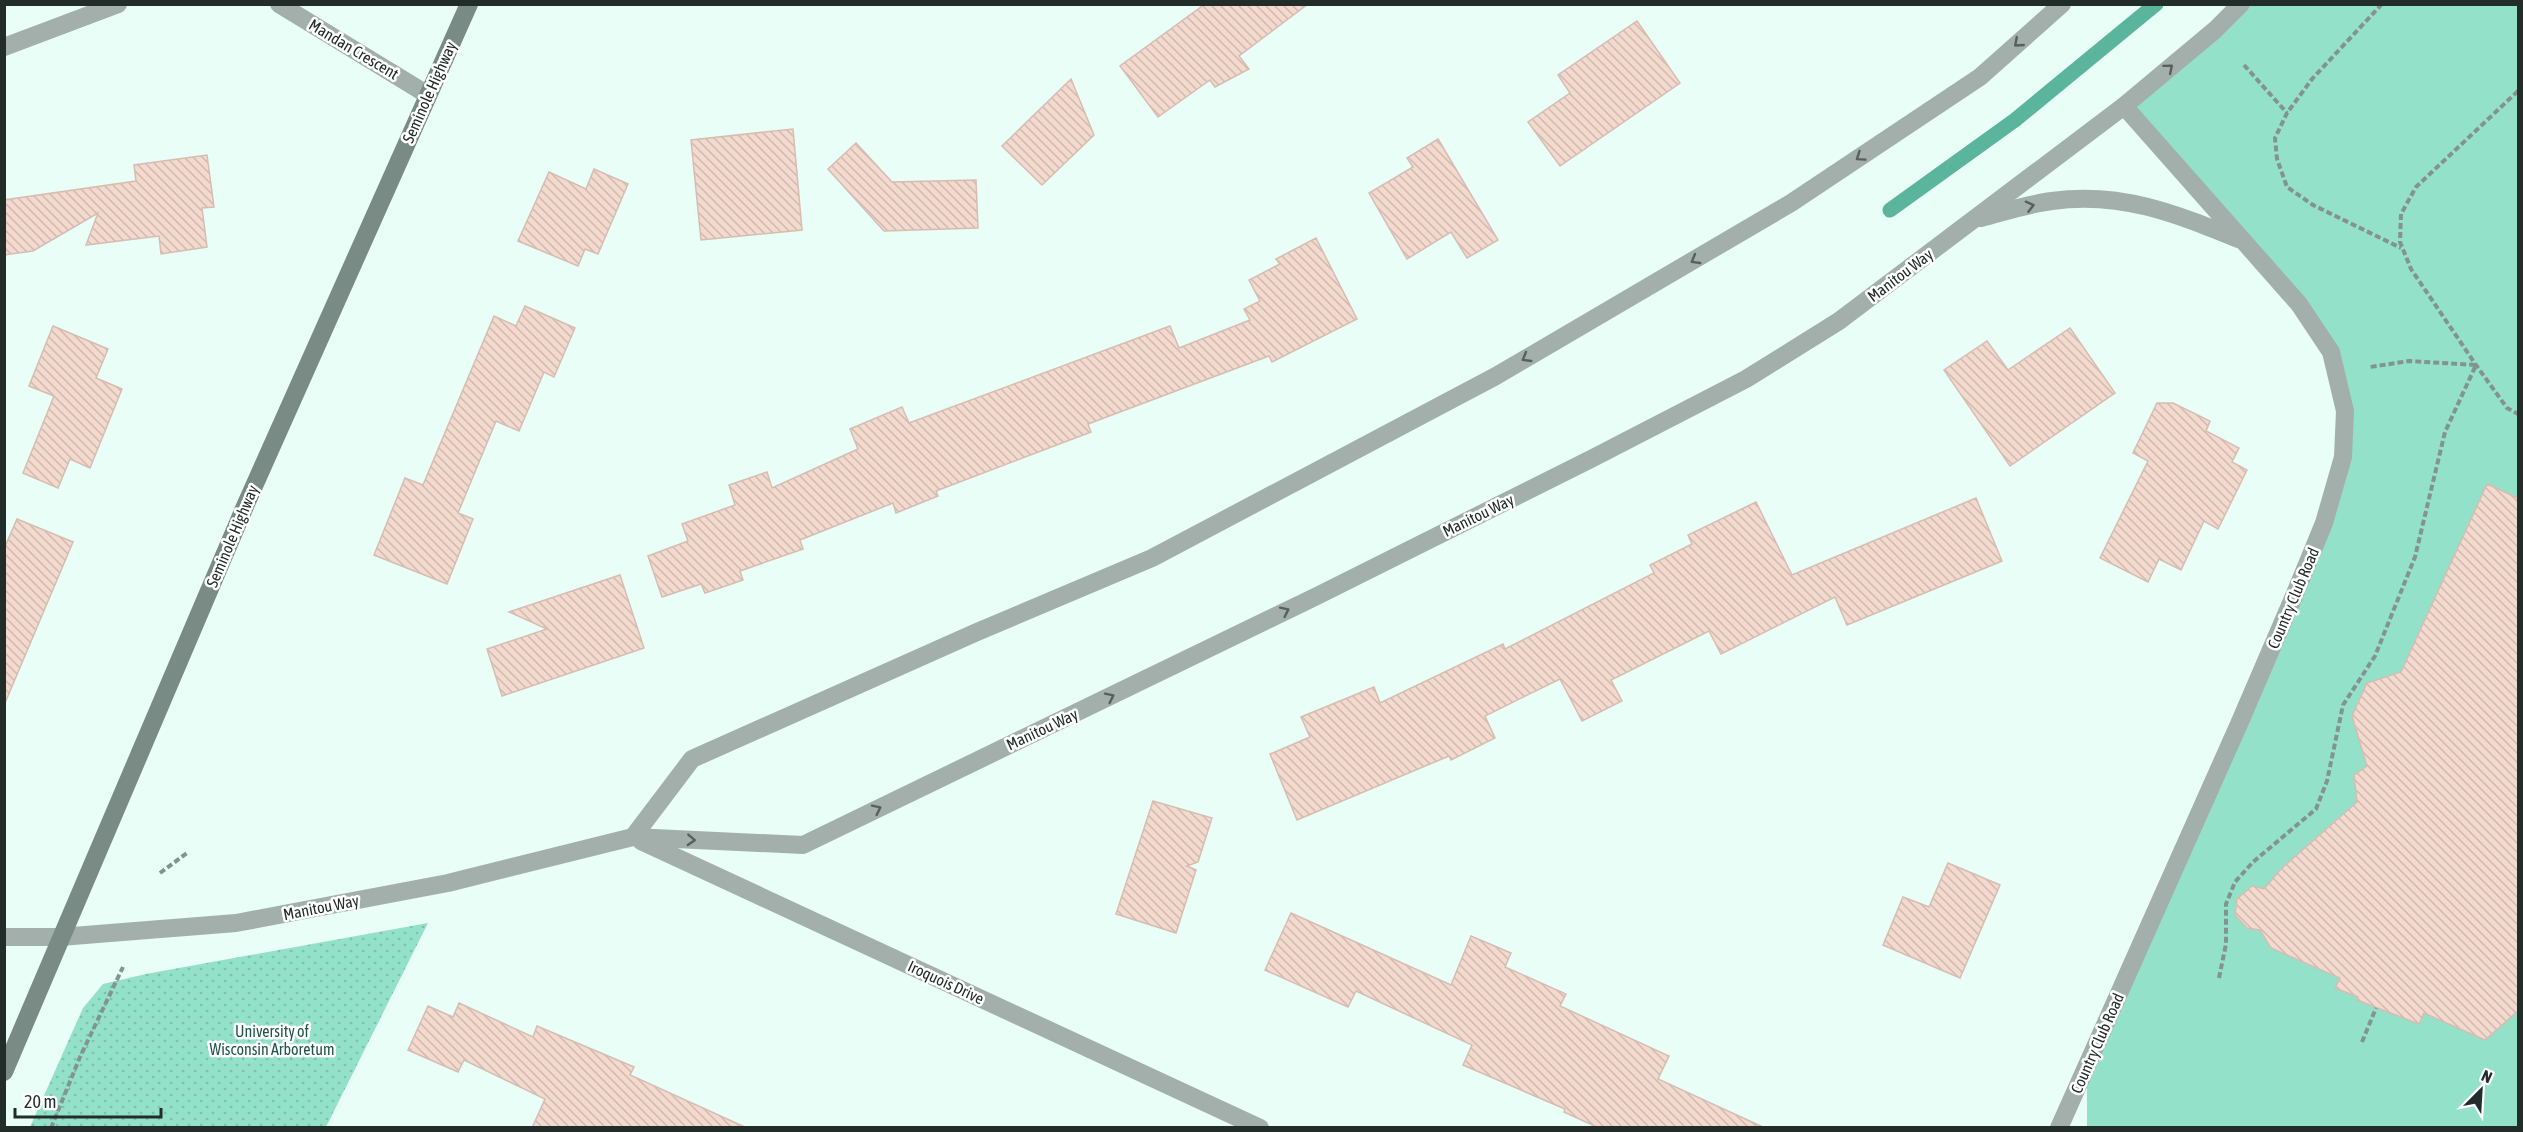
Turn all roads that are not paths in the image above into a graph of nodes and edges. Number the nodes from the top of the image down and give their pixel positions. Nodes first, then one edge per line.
1 (118, 4) edge
2 (279, 4) edge
3 (469, 4) edge
4 (2062, 4) edge
5 (2241, 4) edge
6 (4, 47) edge
7 (428, 95) junction
8 (2124, 106) junction
9 (1973, 220) junction
10 (2243, 242) junction
11 (633, 837) junction
12 (4, 937) edge
13 (60, 937) junction
14 (4, 1072) edge
15 (1260, 1128) edge
16 (2059, 1128) edge

1 - 6 street
2 - 7 street, Mandan Crescent
3 - 7 street, Seminole Highway
4 -> 11 street
8 -> 5 street, Manitou Way
7 - 13 street, Seminole Highway
8 - 9 street, Manitou Way
8 - 10 street, Country Club Road
9 -> 10 street
11 -> 9 street, Manitou Way
10 - 16 street, Country Club Road
11 - 13 street, Manitou Way
11 - 15 street, Iroquois Drive
12 - 13 street, Manitou Way
13 - 14 street, Seminole Highway

